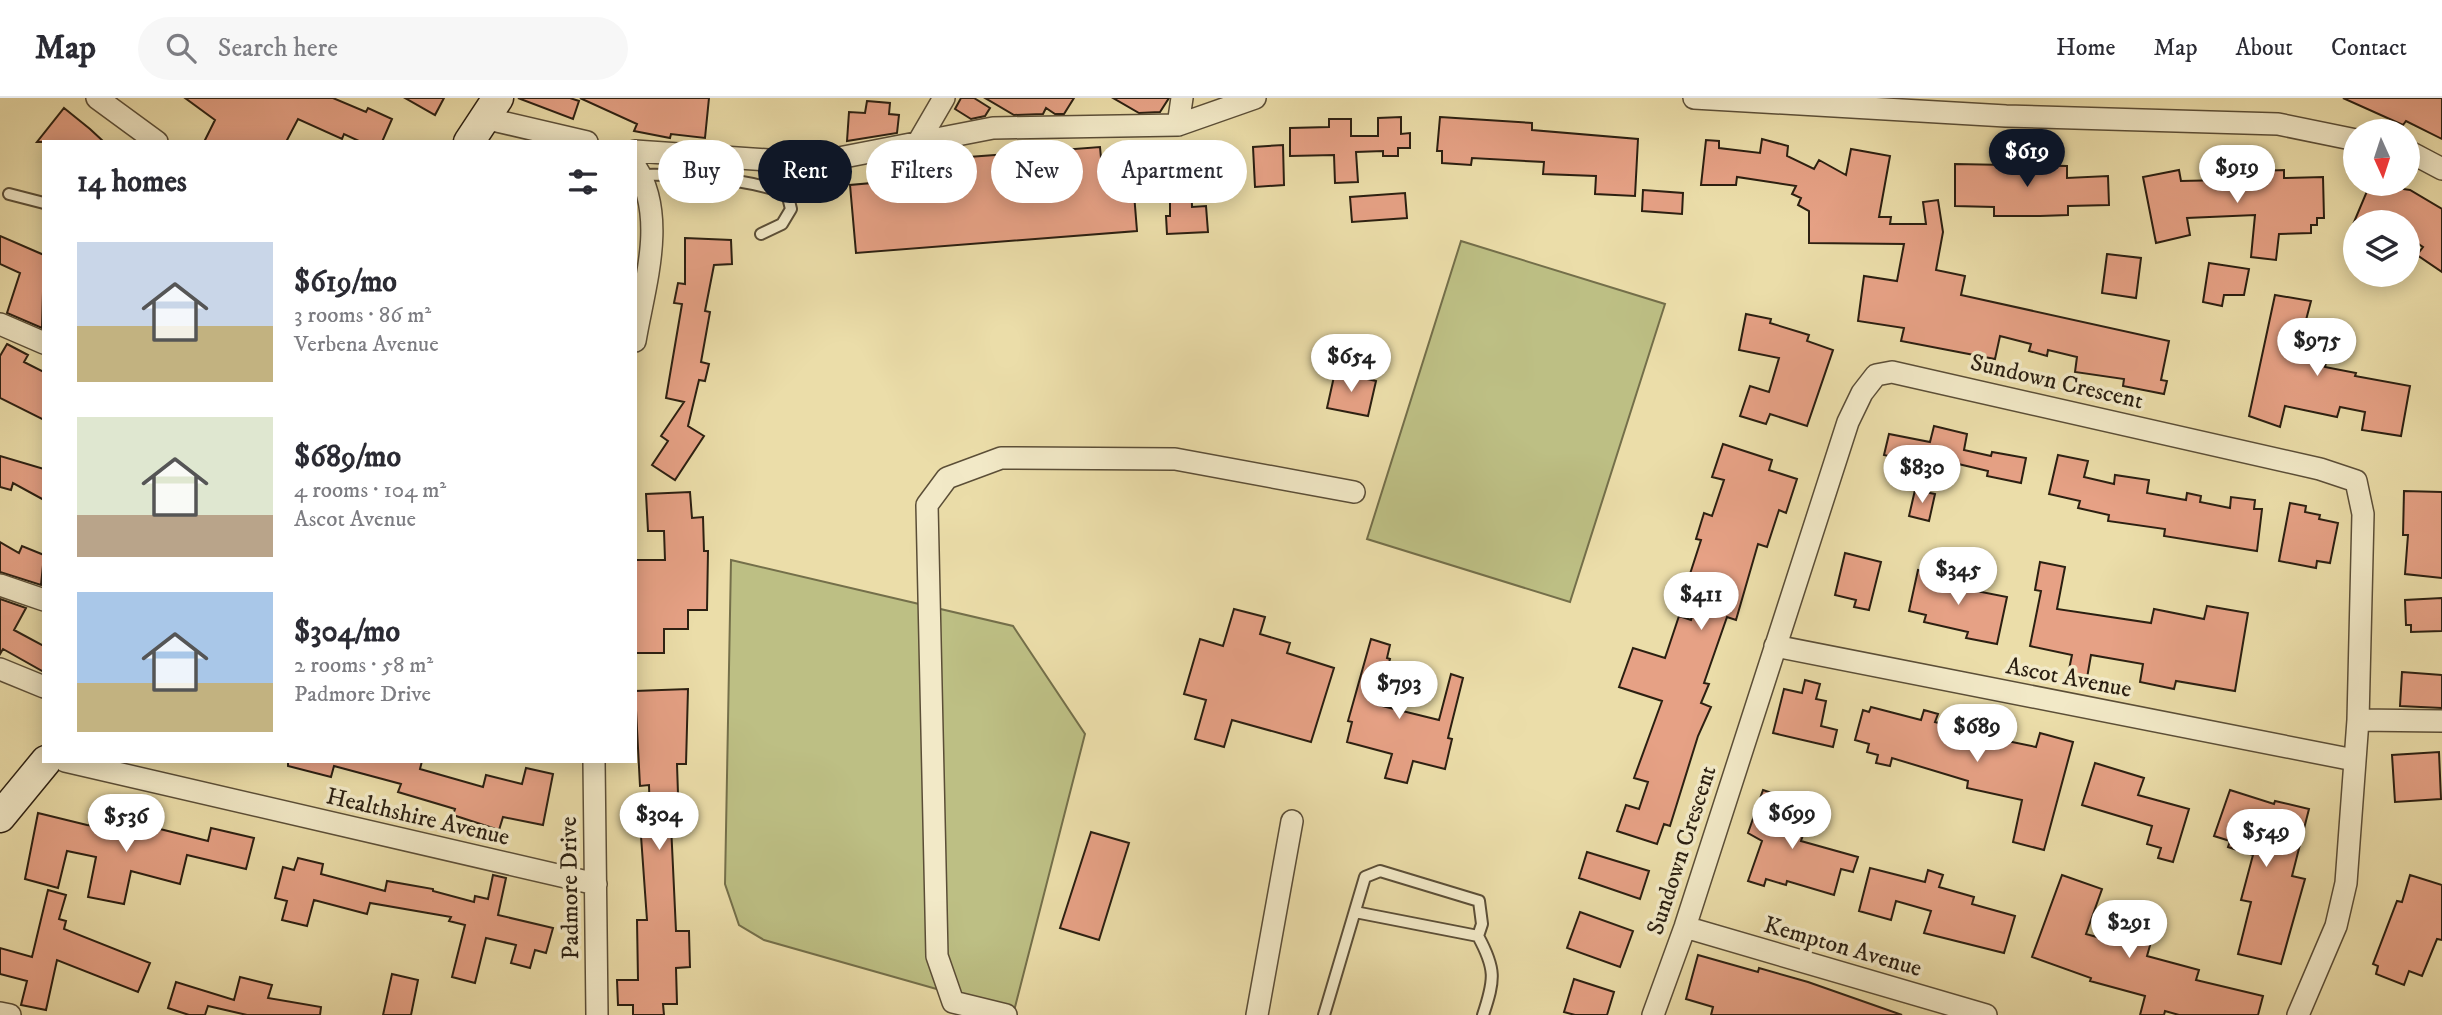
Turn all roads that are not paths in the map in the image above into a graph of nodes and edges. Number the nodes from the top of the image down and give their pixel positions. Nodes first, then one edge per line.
1 (97, 98) edge
2 (944, 98) edge
3 (1182, 98) edge
4 (1255, 98) edge
5 (1694, 98) edge
6 (1767, 100) edge
7 (2008, 107) edge
8 (484, 119) edge
9 (1178, 125) junction
10 (2343, 137) edge
11 (154, 140) edge
12 (578, 140) edge
13 (920, 140) edge
14 (925, 140) edge
15 (637, 151) edge
16 (866, 152) edge
17 (2420, 157) edge
18 (2442, 169) edge
19 (638, 170) edge
20 (9, 194) dead end
21 (42, 202) edge
22 (761, 234) dead end
23 (0, 324) edge
24 (637, 329) edge
25 (42, 342) edge
26 (1354, 492) dead end
27 (0, 585) edge
28 (42, 599) edge
29 (1774, 646) junction
30 (0, 669) edge
31 (42, 686) edge
32 (2358, 720) junction
33 (2442, 721) edge
34 (2354, 760) junction
35 (44, 763) edge
36 (74, 763) edge
37 (594, 763) edge
38 (0, 817) edge
39 (1292, 821) dead end
40 (596, 884) junction
41 (1355, 912) junction
42 (1685, 927) junction
43 (1478, 936) junction
44 (0, 1013) edge
45 (10, 1015) edge
46 (597, 1015) edge
47 (1006, 1015) edge
48 (1257, 1015) edge
49 (1324, 1015) edge
50 (1483, 1015) edge
51 (1653, 1015) edge
52 (1986, 1015) edge
53 (2298, 1015) edge

1 - 11 street
2 - 13 street
3 - 9 street
4 - 9 street
5 - 6 street
6 - 7 street
7 - 10 street
8 - 12 street
9 - 14 street
15 - 16 street
17 - 18 street
19 - 22 lane
19 - 24 street
20 - 21 lane
23 - 25 street
26 - 47 street
27 - 28 street
29 - 32 street, Sundown Crescent
29 - 34 street, Ascot Avenue
29 - 42 street, Sundown Crescent
30 - 31 street
32 - 33 street
32 - 34 street, Sundown Crescent
34 - 53 street, Sundown Crescent
35 - 38 main road
36 - 40 street, Healthshire Avenue
37 - 40 street, Padmore Drive
39 - 48 street
40 - 46 street, Padmore Drive
41 - 43 lane
41 - 43 lane
41 - 49 lane
42 - 51 street, Sundown Crescent
42 - 52 street, Kempton Avenue
43 - 50 lane
44 - 45 street

